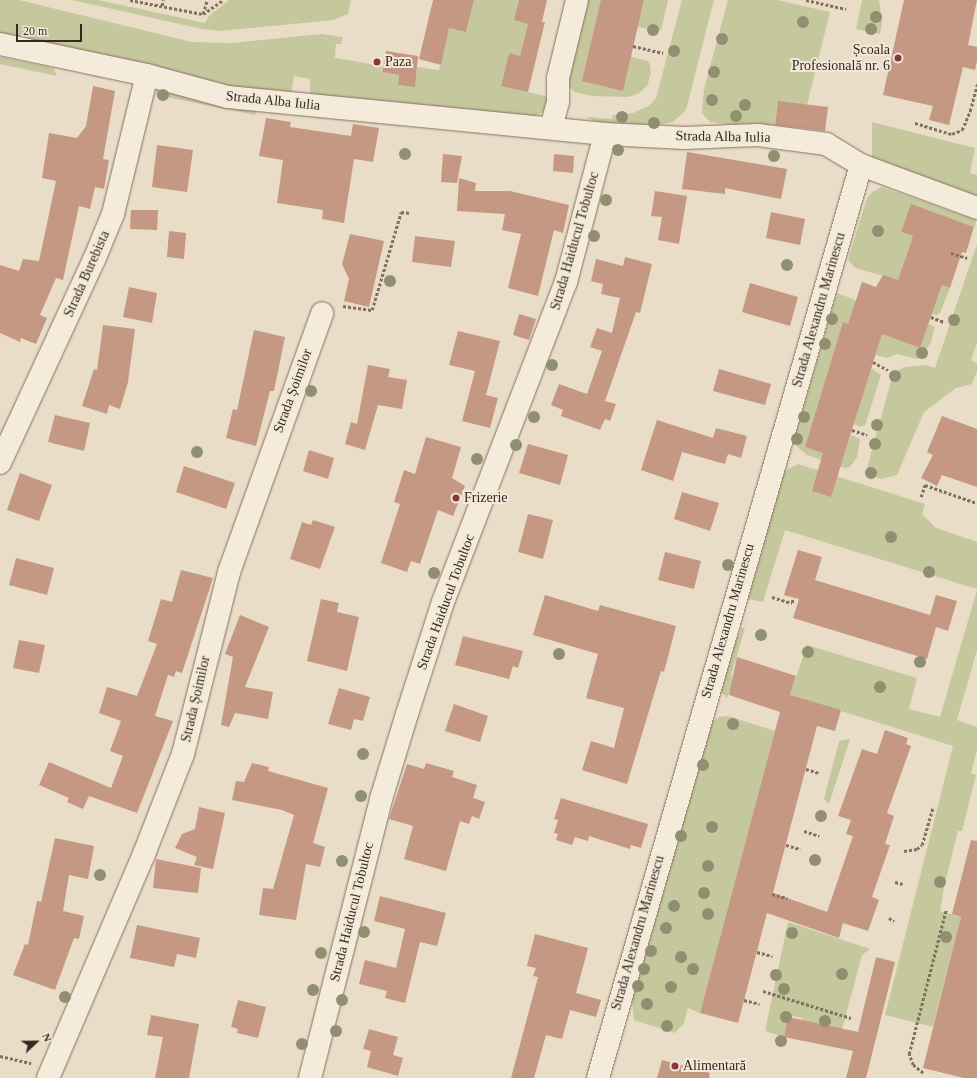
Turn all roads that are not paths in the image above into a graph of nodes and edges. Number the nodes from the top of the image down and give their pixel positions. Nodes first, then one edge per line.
1 (577, 0) edge
2 (0, 44) edge
3 (147, 75) junction
4 (551, 128) junction
5 (606, 134) junction
6 (861, 165) junction
7 (977, 208) edge
8 (322, 313) road end
9 (0, 463) edge
10 (48, 1078) edge
11 (310, 1078) edge
12 (598, 1078) edge

1 - 4 street
2 - 3 street, Strada Alba Iulia
3 - 4 street, Strada Alba Iulia
3 - 9 street, Strada Burebista
4 - 5 street, Strada Alba Iulia
5 - 6 street, Strada Alba Iulia
5 - 11 street, Strada Haiducul Tobultoc
6 - 7 street, Strada Alba Iulia
6 - 12 street, Strada Alexandru Marinescu
8 - 10 street, Strada Șoimilor

